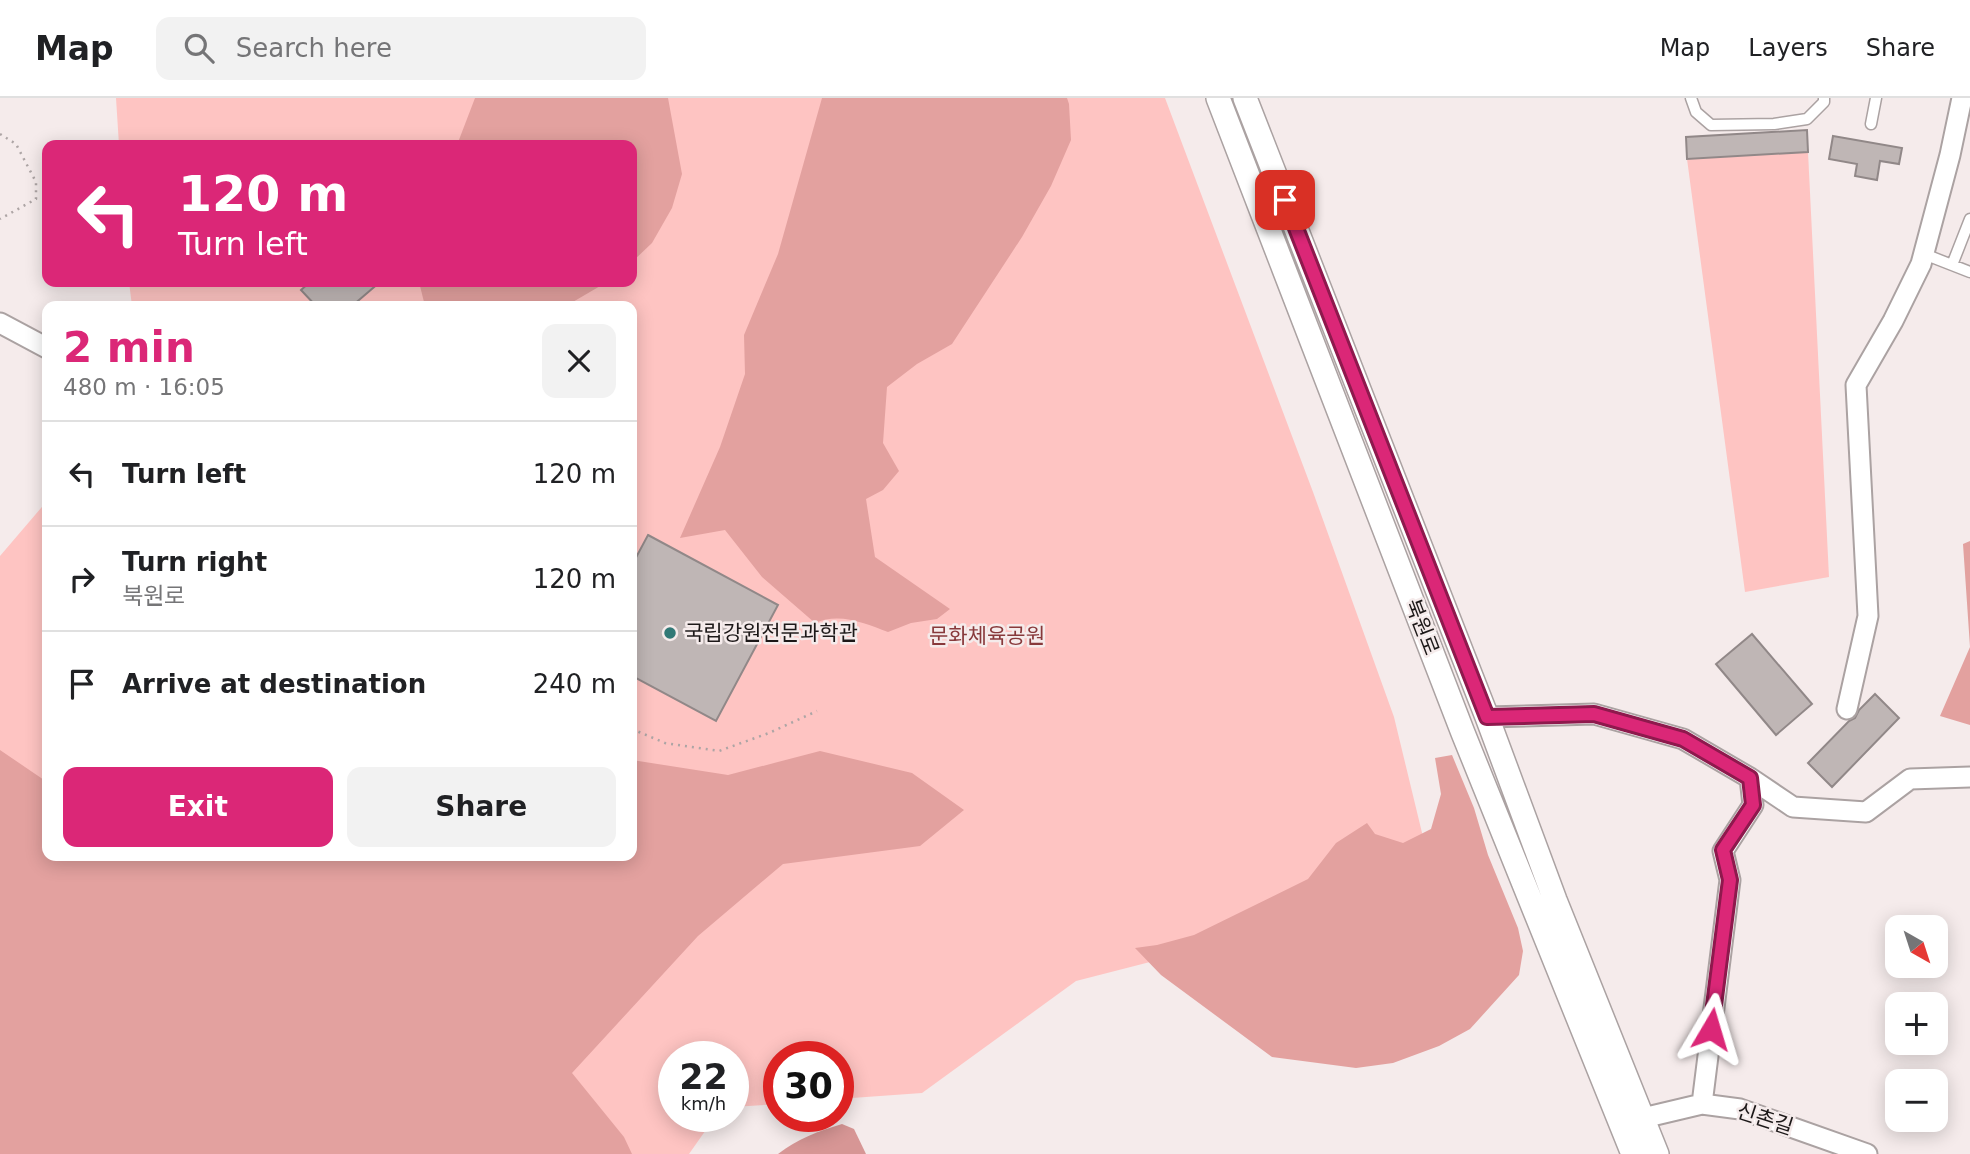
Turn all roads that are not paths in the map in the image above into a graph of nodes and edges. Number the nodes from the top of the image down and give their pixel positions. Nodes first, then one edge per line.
1 (1218, 98) edge
2 (1245, 98) edge
3 (1691, 98) edge
4 (1824, 98) edge
5 (1876, 98) edge
6 (1962, 98) edge
7 (1871, 124) dead end
8 (1970, 219) edge
9 (1924, 254) junction
10 (1951, 265) junction
11 (1970, 272) edge
12 (0, 323) edge
13 (42, 345) edge
14 (1847, 709) dead end
15 (1487, 717) junction
16 (1970, 777) edge
17 (1750, 778) junction
18 (1702, 1104) junction
19 (1633, 1122) junction
20 (1633, 1154) edge
21 (1657, 1154) edge
22 (1867, 1154) edge

1 - 19 street, 북원로
2 - 15 street, 북원로
3 - 4 lane
5 - 7 lane
6 - 9 street
8 - 10 lane
9 - 10 lane
9 - 14 street
10 - 11 lane
12 - 13 street
15 - 17 street
15 - 19 street, 북원로
16 - 17 street
17 - 18 street
18 - 19 street, 신촌길
18 - 22 street, 신촌길
19 - 20 street, 북원로
19 - 21 street, 북원로

